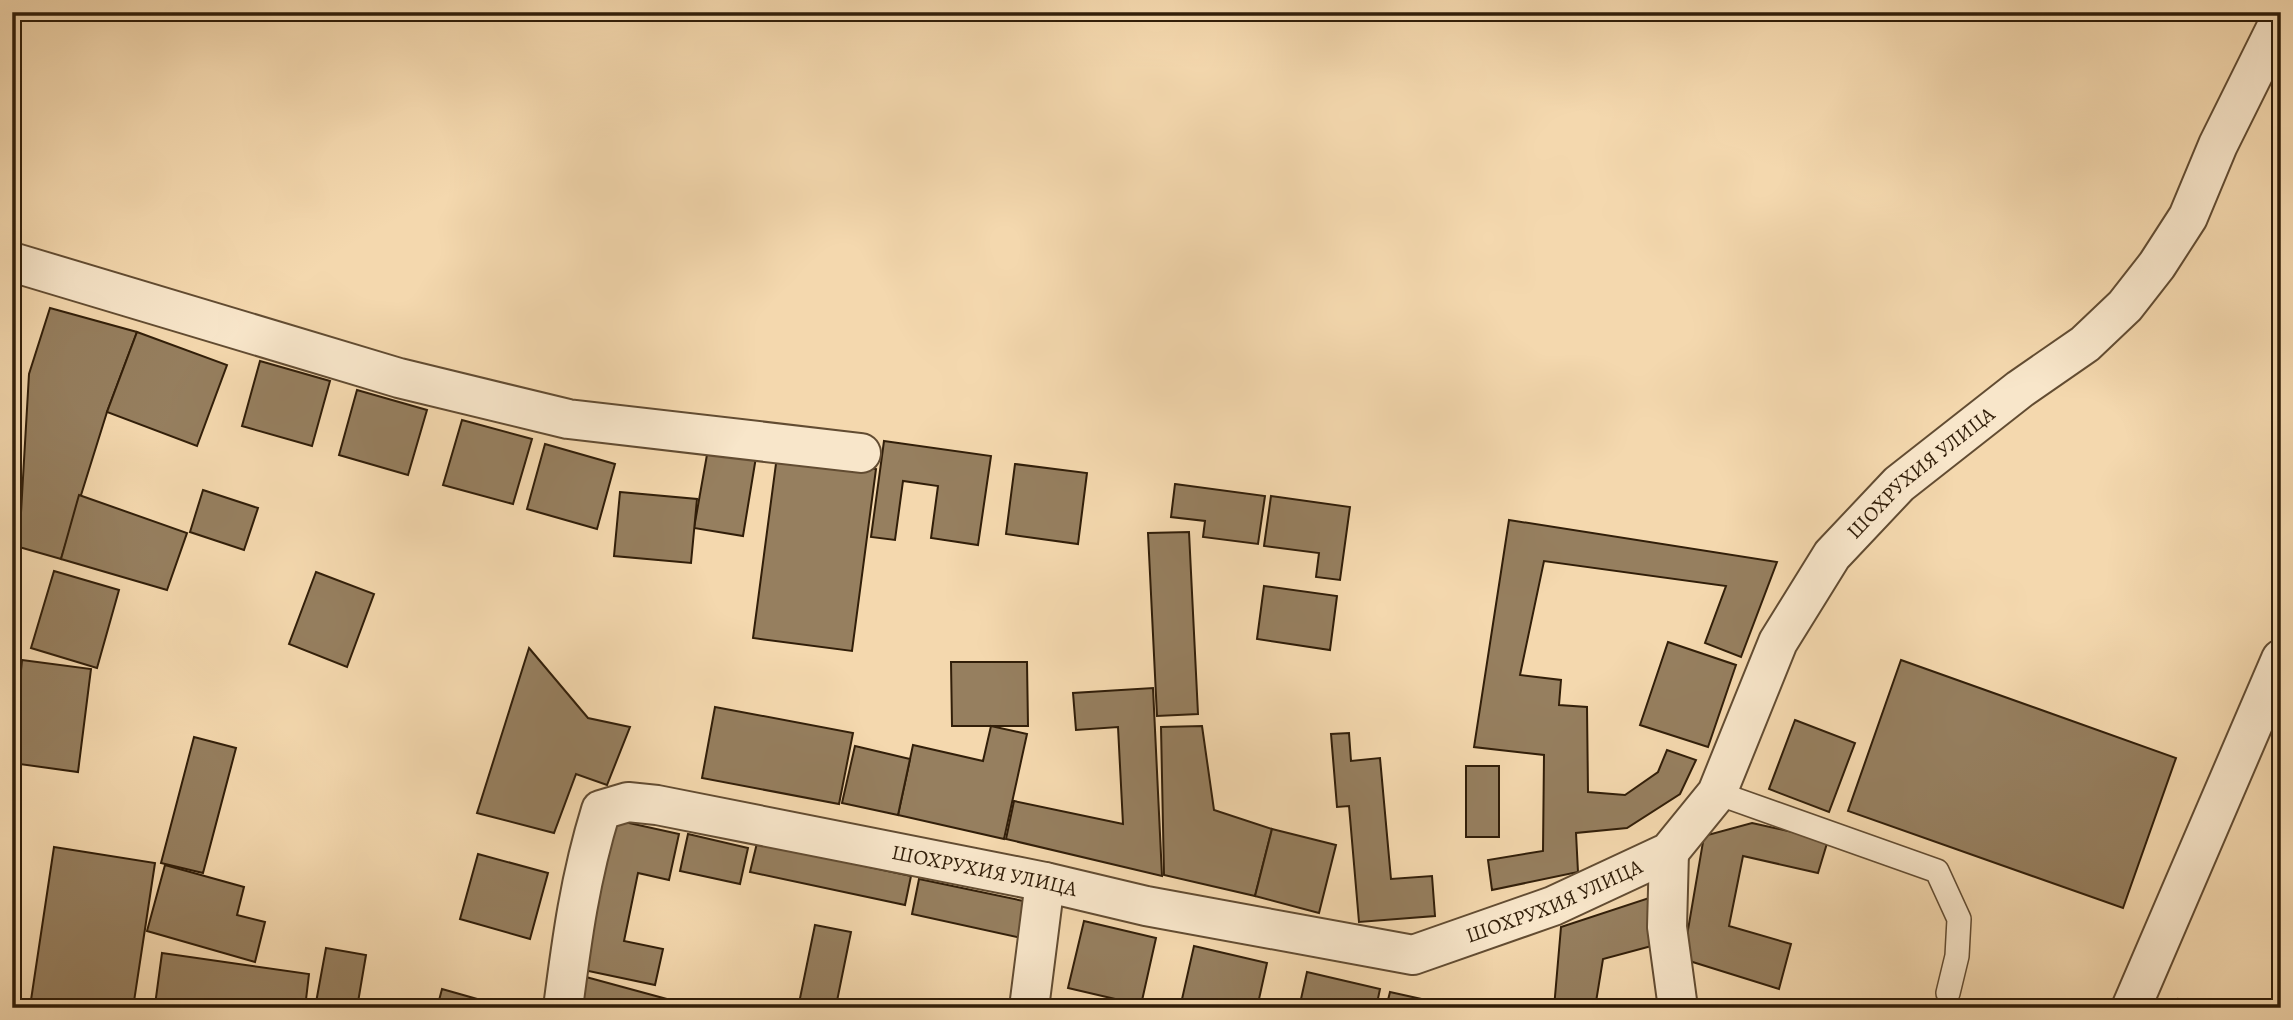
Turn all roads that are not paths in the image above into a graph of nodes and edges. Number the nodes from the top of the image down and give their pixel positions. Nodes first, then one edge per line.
1 (2281, 18) edge
2 (12, 262) edge
3 (861, 453) dead end
4 (2281, 659) edge
5 (1717, 793) junction
6 (1669, 852) junction
7 (1045, 882) junction
8 (1948, 993) dead end
9 (564, 1008) edge
10 (1030, 1008) edge
11 (1678, 1008) edge
12 (2131, 1008) edge

1 - 5 street, ШОХРУХИЯ УЛИЦА
2 - 3 street
4 - 12 street
5 - 6 street, ШОХРУХИЯ УЛИЦА
5 - 8 lane
6 - 7 street, ШОХРУХИЯ УЛИЦА
6 - 11 street
7 - 9 street, ШОХРУХИЯ УЛИЦА
7 - 10 street

